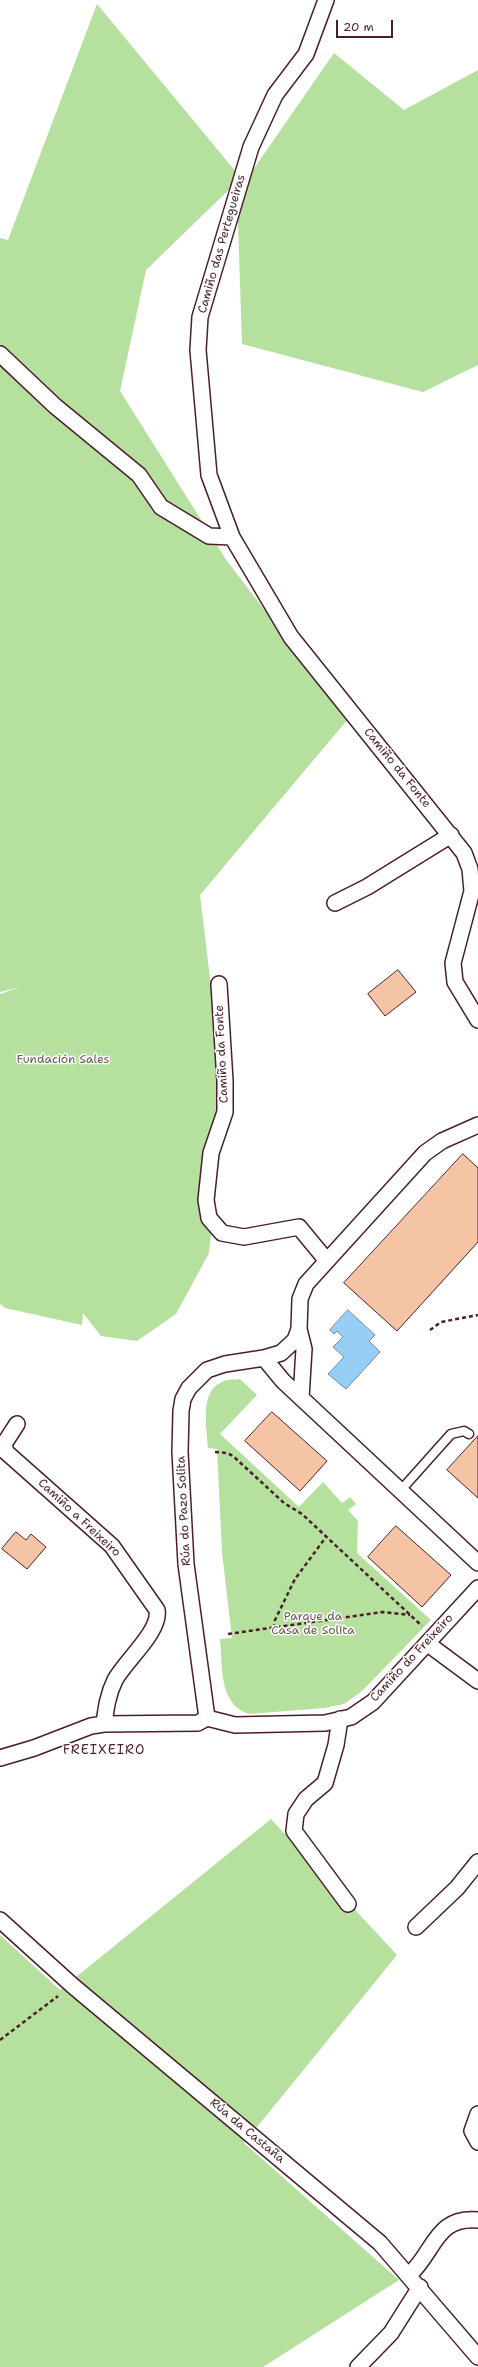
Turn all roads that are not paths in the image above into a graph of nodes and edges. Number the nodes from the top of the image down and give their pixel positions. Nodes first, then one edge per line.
1 (326, 0) edge
2 (0, 354) edge
3 (232, 537) junction
4 (451, 835) junction
5 (334, 903) dead end
6 (219, 984) dead end
7 (478, 1020) edge
8 (478, 1125) edge
9 (327, 1261) junction
10 (299, 1329) junction
11 (264, 1358) junction
12 (301, 1398) junction
13 (17, 1424) dead end
14 (469, 1434) dead end
15 (401, 1490) junction
16 (478, 1563) edge
17 (478, 1588) edge
18 (426, 1637) junction
19 (478, 1681) edge
20 (208, 1718) junction
21 (340, 1720) junction
22 (104, 1724) junction
23 (0, 1758) edge
24 (478, 1862) edge
25 (348, 1904) dead end
26 (0, 1920) edge
27 (416, 1927) dead end
28 (478, 2114) edge
29 (478, 2142) edge
30 (478, 2220) edge
31 (409, 2275) junction
32 (420, 2288) junction
33 (478, 2356) edge
34 (358, 2367) edge

1 - 3 street, Camiño das Pertegueiras
2 - 3 street
3 - 4 street, Camiño da Fonte
4 - 5 street
4 - 7 street, Camiño da Fonte
6 - 9 street, Camiño da Fonte
8 - 9 street
9 - 10 street
10 - 11 street, Rúa do Pazo Solita
10 - 12 street
11 - 12 street
11 - 20 street, Rúa do Pazo Solita
12 - 15 street
13 - 22 street, Camiño a Freixeiro
14 - 15 lane
15 - 16 street
17 - 18 street, Camiño do Freixeiro
18 - 19 street
18 - 21 street, Camiño do Freixeiro
20 - 21 street, Camiño do Freixeiro
20 - 22 street, Camiño do Freixeiro
21 - 25 street
22 - 23 street, Camiño do Freixeiro
24 - 27 street
26 - 31 street, Rúa da Castaña
28 - 29 street
30 - 31 street
31 - 32 street, Rúa da Castaña
32 - 33 street, Rúa da Castaña
32 - 34 street

